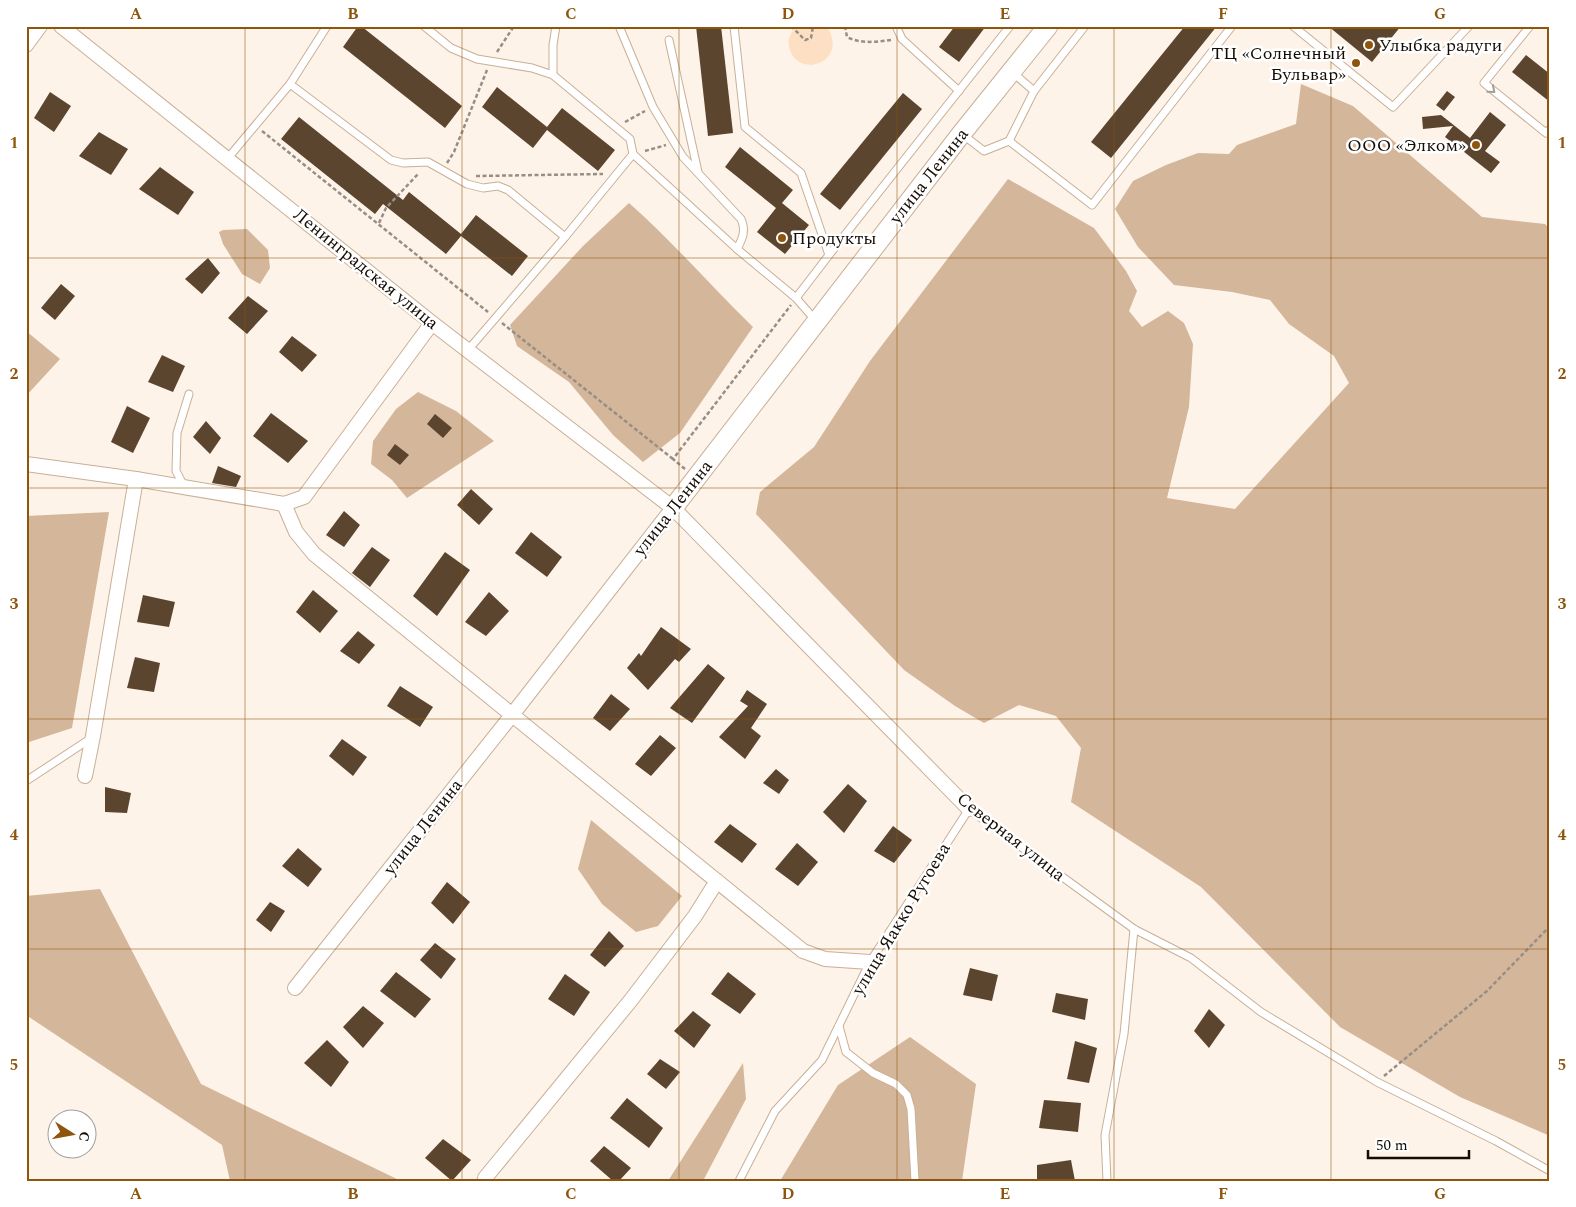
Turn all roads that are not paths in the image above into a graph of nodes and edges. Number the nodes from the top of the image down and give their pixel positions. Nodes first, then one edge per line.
1 (40, 26) edge
2 (61, 26) edge
3 (326, 26) edge
4 (424, 26) edge
5 (556, 26) edge
6 (620, 26) edge
7 (734, 26) edge
8 (896, 26) edge
9 (1010, 26) edge
10 (1048, 26) edge
11 (1085, 26) edge
12 (1232, 26) edge
13 (1292, 26) edge
14 (1469, 26) edge
15 (1530, 26) edge
16 (669, 40) dead end
17 (26, 45) edge
18 (1012, 72) junction
19 (553, 75) junction
20 (290, 84) junction
21 (959, 91) junction
22 (1034, 91) junction
23 (1550, 129) edge
24 (962, 134) junction
25 (1009, 141) junction
26 (633, 154) junction
27 (228, 158) junction
28 (698, 173) junction
29 (565, 237) junction
30 (737, 249) junction
31 (830, 256) junction
32 (796, 298) junction
33 (816, 321) junction
34 (432, 323) junction
35 (468, 350) junction
36 (189, 394) dead end
37 (26, 464) edge
38 (136, 479) junction
39 (184, 487) junction
40 (284, 504) junction
41 (674, 508) junction
42 (512, 715) junction
43 (94, 736) junction
44 (85, 776) dead end
45 (26, 781) edge
46 (970, 809) junction
47 (717, 881) junction
48 (1134, 930) junction
49 (870, 962) junction
50 (296, 988) dead end
51 (839, 1026) junction
52 (1550, 1172) edge
53 (485, 1178) dead end
54 (739, 1181) edge
55 (915, 1181) edge
56 (1107, 1181) edge

1 - 17 street
2 - 27 street, Ленинградская улица
3 - 20 lane
4 - 19 lane
5 - 19 lane
6 - 28 lane
7 - 31 lane
8 - 21 lane
9 - 21 lane
10 - 18 street, улица Ленина
11 - 22 lane
12 - 25 lane
13 - 14 lane
15 -> 23 lane
16 - 28 lane
18 - 22 lane
18 - 24 street, улица Ленина
19 - 26 lane
20 - 27 lane
20 - 29 lane
21 - 31 lane
22 - 25 lane
24 - 25 lane
24 - 33 street, улица Ленина
26 - 29 lane
26 - 30 lane
27 - 34 street, Ленинградская улица
28 - 30 lane
29 - 35 lane
30 - 32 lane
31 - 32 lane
32 - 33 lane
33 - 41 street, улица Ленина
34 - 35 street, Ленинградская улица
34 - 40 street
35 - 41 street, Ленинградская улица
36 - 39 lane
37 - 38 street
38 - 39 street
38 - 43 street
39 - 40 street
40 - 42 street
41 - 42 street, улица Ленина
41 - 46 street, Северная улица
42 - 47 street
42 - 50 street, улица Ленина
43 - 44 street
43 - 45 lane
46 - 48 lane, Северная улица
46 - 49 lane, улица Яакко Ругоева
47 - 49 street
47 - 53 street
48 - 52 lane, Северная улица
48 - 56 lane
49 - 51 lane, улица Яакко Ругоева
51 - 54 lane, улица Яакко Ругоева
51 - 55 lane

